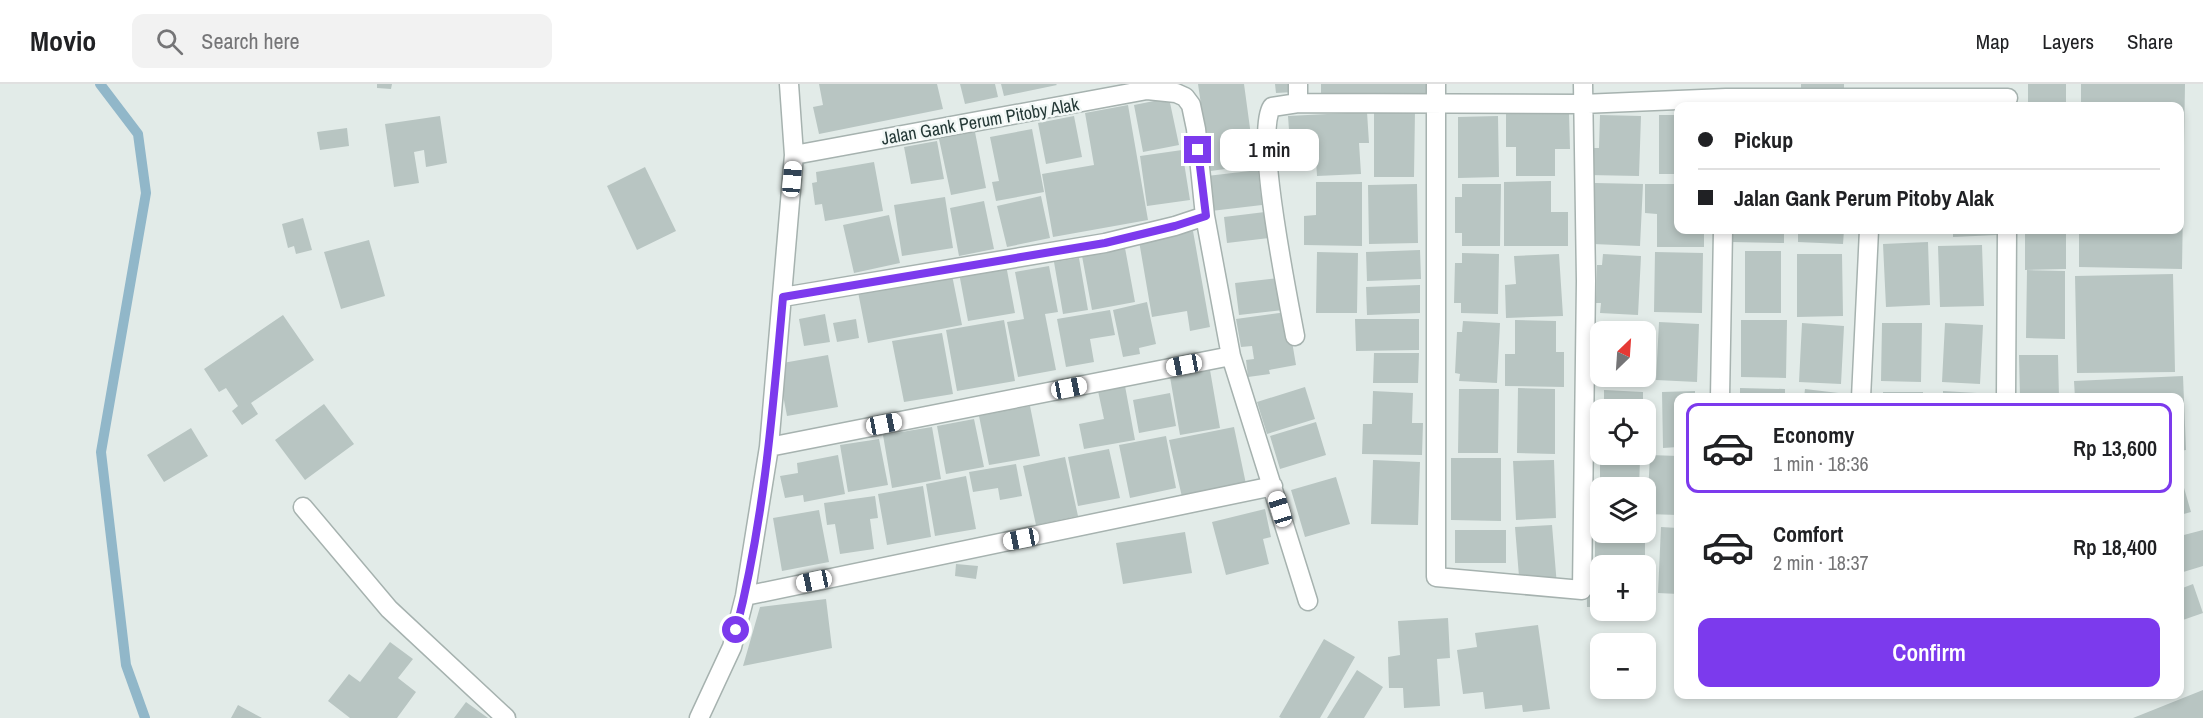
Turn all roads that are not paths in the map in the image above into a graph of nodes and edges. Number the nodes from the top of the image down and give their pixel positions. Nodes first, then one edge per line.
1 (789, 84) edge
2 (1298, 84) edge
3 (1436, 84) edge
4 (1583, 84) edge
5 (1726, 96) edge
6 (1875, 96) edge
7 (2008, 96) edge
8 (1298, 103) junction
9 (1435, 104) junction
10 (1582, 104) junction
11 (794, 155) junction
12 (1206, 216) junction
13 (1723, 234) edge
14 (1869, 234) edge
15 (2007, 234) edge
16 (783, 297) junction
17 (1294, 336) dead end
18 (1231, 356) junction
19 (1720, 393) edge
20 (1861, 393) edge
21 (2006, 393) edge
22 (769, 447) junction
23 (1273, 486) junction
24 (303, 507) dead end
25 (745, 596) junction
26 (1308, 601) dead end
27 (506, 718) edge
28 (699, 718) edge

1 - 11 street
2 - 8 street
3 - 9 street
4 - 10 street
5 - 6 street
5 - 10 street
6 - 7 street
8 - 9 street
8 - 17 street
9 - 10 street
9 - 10 street
11 - 12 street, Jalan Gank Perum Pitoby Alak
11 - 16 street
12 - 16 street
12 - 18 street, Jalan Gank Perum Pitoby Alak
13 - 19 street
14 - 20 street
15 - 21 street
16 - 22 street
18 - 22 street
18 - 23 street, Jalan Gank Perum Pitoby Alak
22 - 25 street
23 - 25 street
23 - 26 street, Jalan Gank Perum Pitoby Alak
24 - 27 street
25 - 28 street

